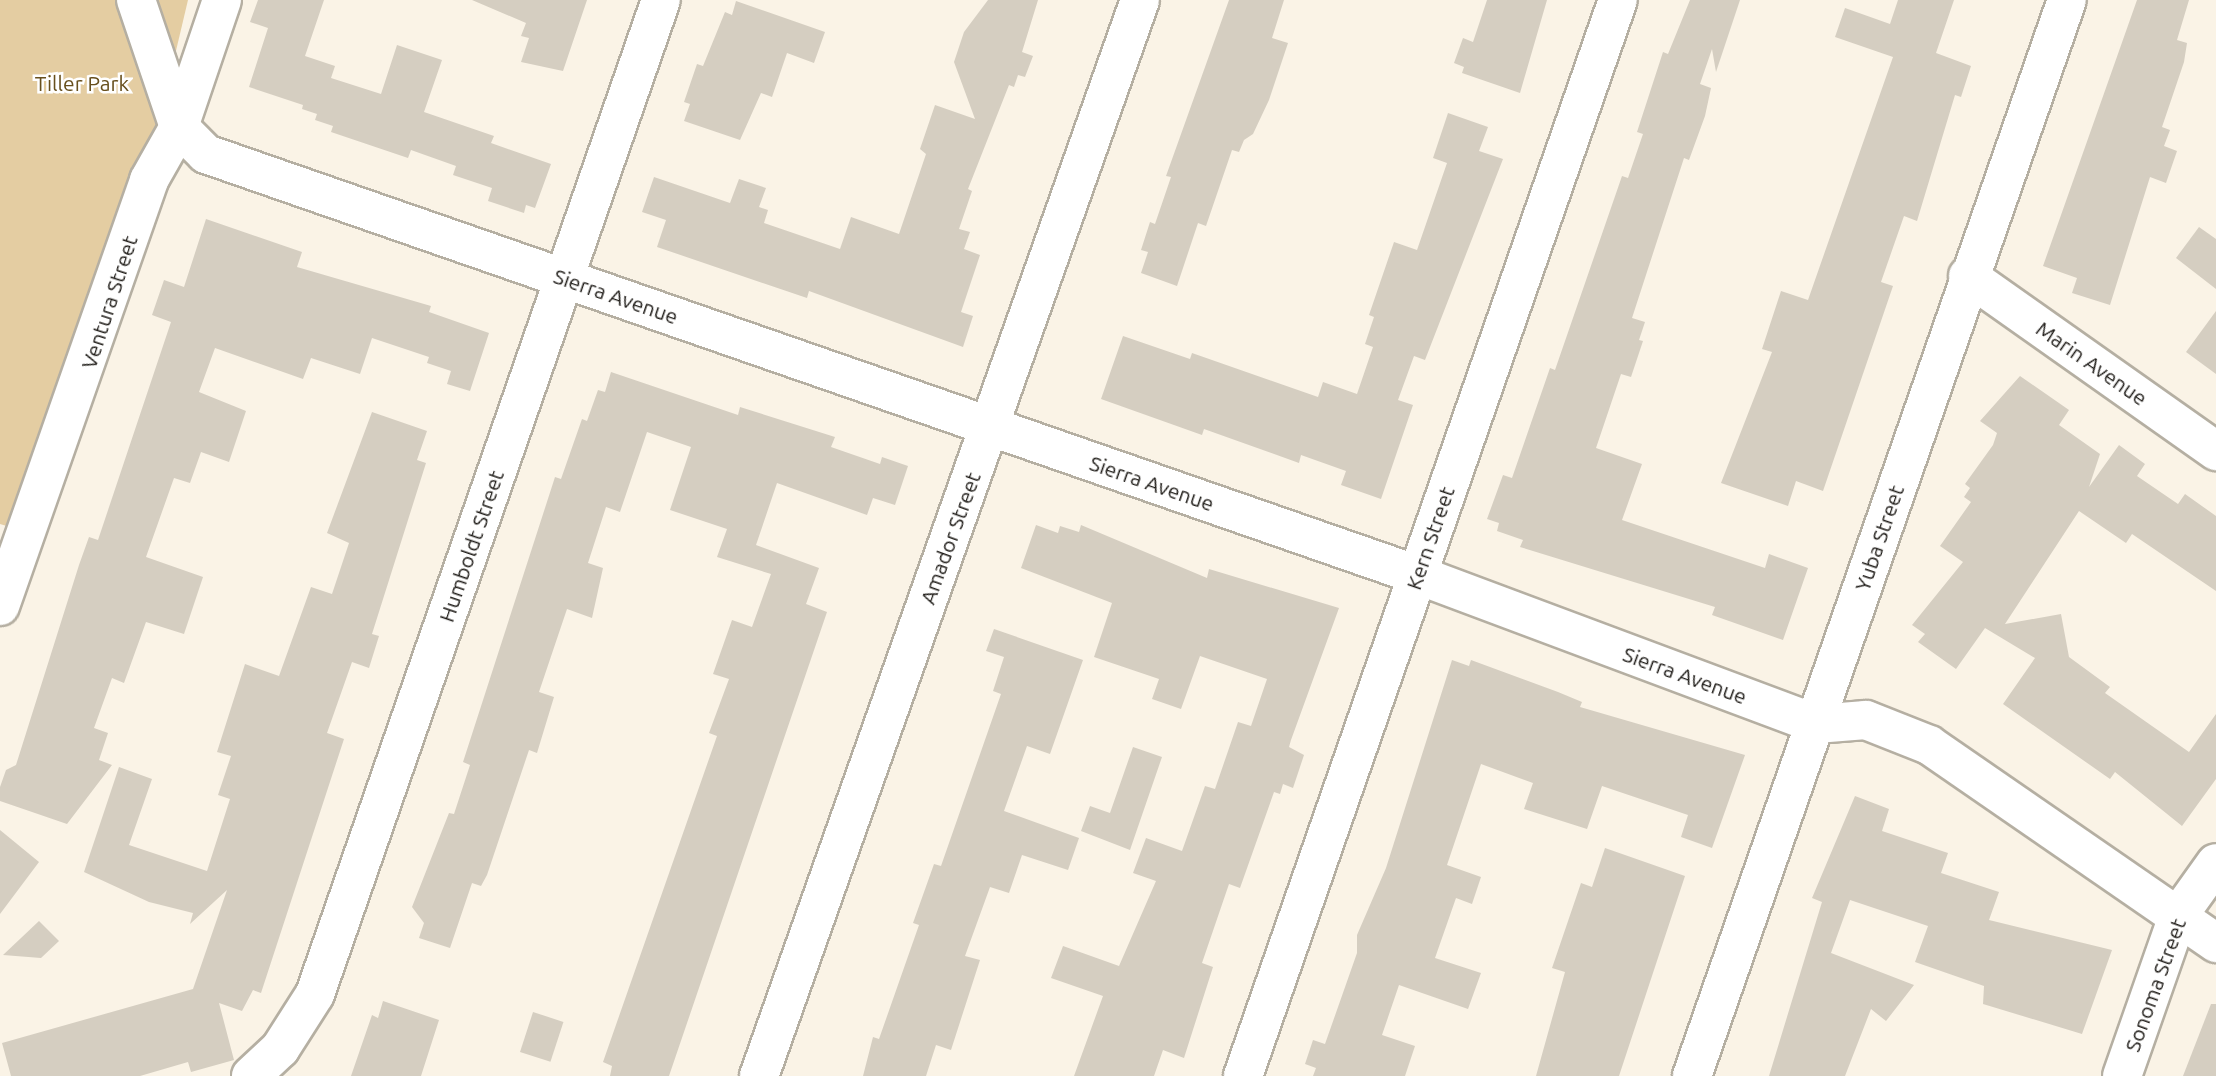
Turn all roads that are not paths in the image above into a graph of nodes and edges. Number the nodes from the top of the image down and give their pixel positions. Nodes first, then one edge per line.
1 (136, 0) edge
2 (222, 0) edge
3 (662, 0) edge
4 (1140, 0) edge
5 (1618, 0) edge
6 (2067, 0) edge
7 (179, 127) junction
8 (1968, 276) junction
9 (564, 278) junction
10 (990, 426) junction
11 (2216, 451) edge
12 (1418, 575) junction
13 (0, 606) edge
14 (1816, 724) junction
15 (2216, 863) edge
16 (2178, 916) junction
17 (2216, 943) edge
18 (251, 1076) edge
19 (759, 1076) edge
20 (1243, 1076) edge
21 (1692, 1076) edge
22 (2122, 1076) edge

1 - 7 street, Sierra Avenue
2 - 7 street, Ventura Street
3 - 9 street, Humboldt Street
4 - 10 street, Amador Street
5 - 12 street, Kern Street
6 - 8 street, Yuba Street
7 - 9 street, Sierra Avenue
7 - 13 street, Ventura Street
8 - 11 street, Marin Avenue
8 - 14 street, Yuba Street
9 - 10 street, Sierra Avenue
9 - 18 street, Humboldt Street
10 - 12 street, Sierra Avenue
10 - 19 street, Amador Street
12 - 14 street, Sierra Avenue
12 - 20 street, Kern Street
14 - 16 street, Sierra Avenue
14 - 21 street, Yuba Street
15 - 16 street, Sonoma Street
16 - 17 street, Sierra Avenue
16 - 22 street, Sonoma Street

